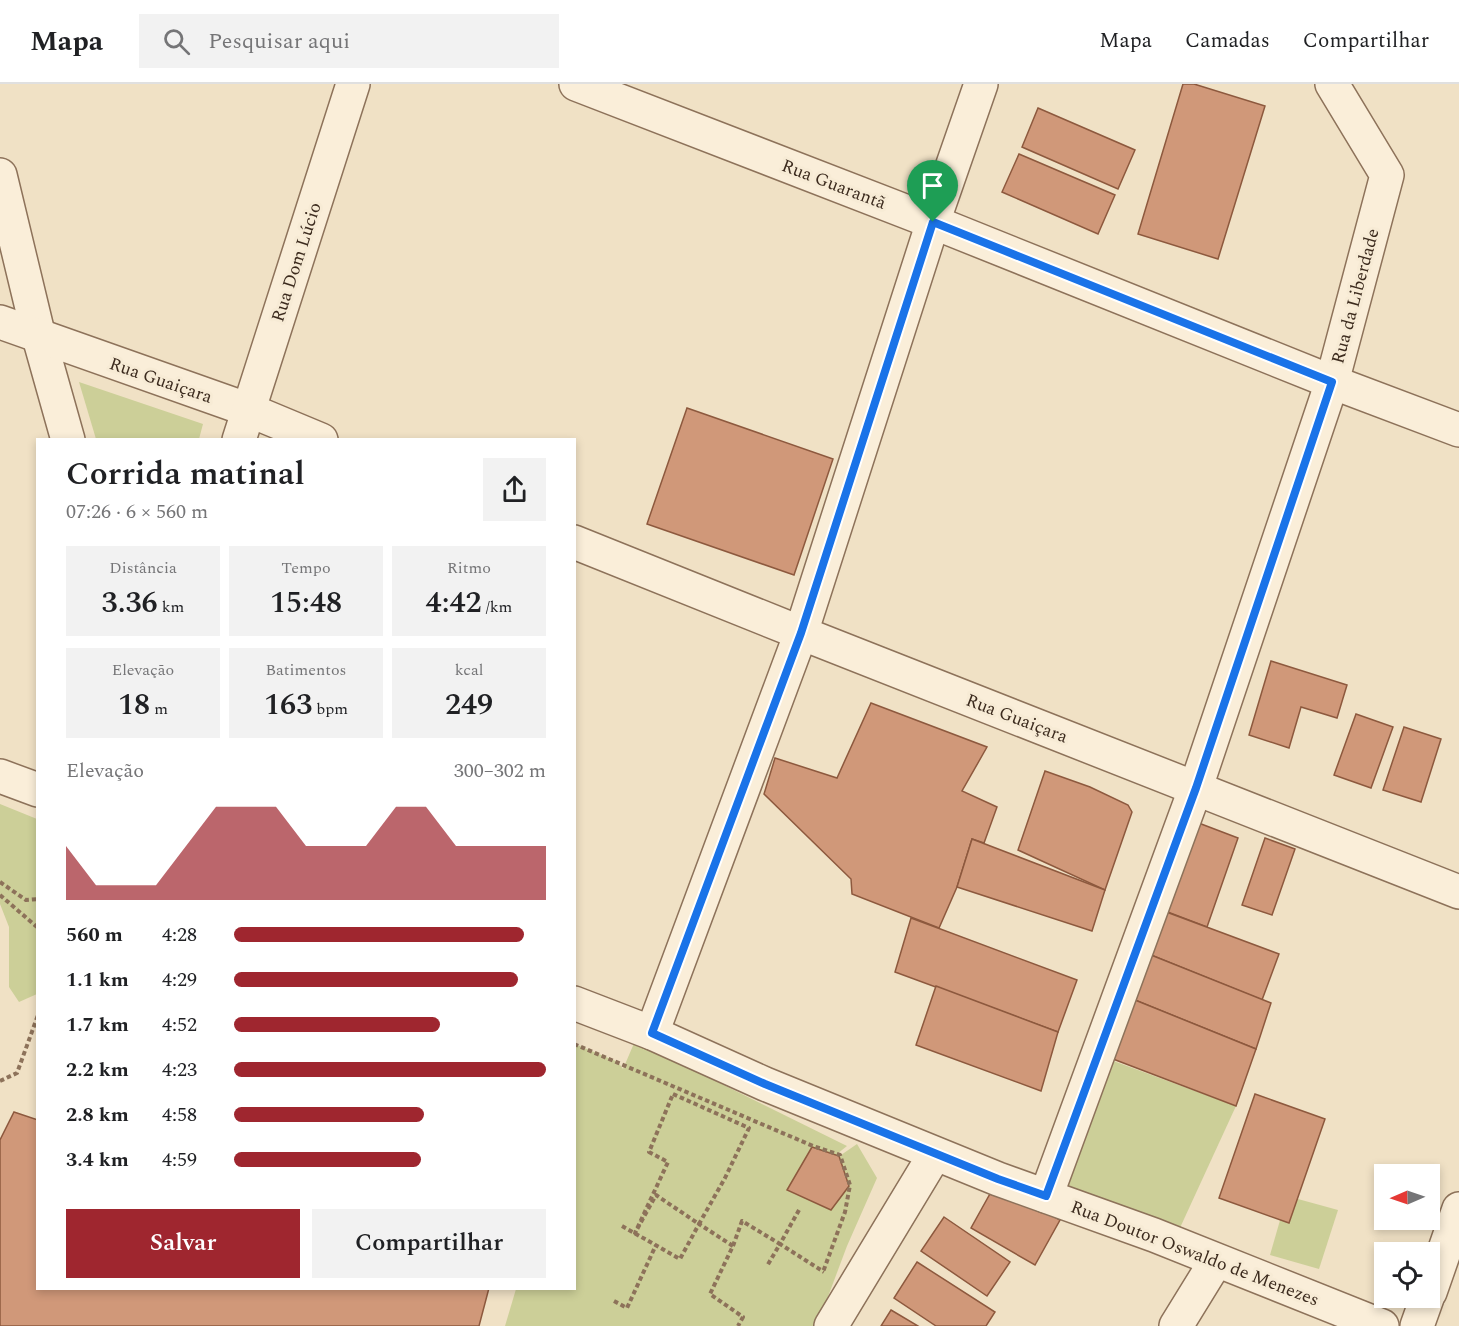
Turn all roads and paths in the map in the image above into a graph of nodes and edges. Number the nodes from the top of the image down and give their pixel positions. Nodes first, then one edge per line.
1 (353, 84) edge
2 (576, 84) edge
3 (981, 84) edge
4 (1332, 84) edge
5 (0, 175) edge
6 (933, 222) junction
7 (0, 322) edge
8 (39, 337) junction
9 (1332, 382) junction
10 (244, 425) edge
11 (1459, 429) edge
12 (67, 438) edge
13 (311, 438) edge
14 (576, 543) edge
15 (801, 633) junction
16 (0, 776) edge
17 (1196, 788) junction
18 (36, 789) edge
19 (0, 882) edge
20 (1459, 892) edge
21 (0, 895) edge
22 (36, 899) edge
23 (36, 926) edge
24 (576, 1004) edge
25 (36, 1021) edge
26 (652, 1033) junction
27 (576, 1045) edge
28 (0, 1081) edge
29 (935, 1154) junction
30 (1046, 1196) junction
31 (1459, 1209) edge
32 (798, 1210) dead end
33 (699, 1224) junction
34 (622, 1226) dead end
35 (635, 1233) junction
36 (780, 1244) junction
37 (656, 1245) junction
38 (733, 1246) junction
39 (1216, 1260) junction
40 (1440, 1263) edge
41 (767, 1266) dead end
42 (824, 1272) junction
43 (819, 1283) dead end
44 (853, 1290) junction
45 (614, 1300) dead end
46 (1423, 1308) edge
47 (738, 1326) edge
48 (831, 1326) edge
49 (1176, 1326) edge
50 (1382, 1326) edge
51 (1417, 1326) edge

1 - 10 street, Rua Dom Lúcio
2 - 6 street, Rua Guarantã
3 - 6 street
4 - 9 street, Rua da Liberdade
5 - 8 street
6 - 9 street, Rua Guarantã
6 - 15 street
7 - 8 street, Rua Guaiçara
8 - 10 street, Rua Guaiçara
8 - 12 street
9 - 11 street, Rua Guarantã
9 - 17 street, Rua da Liberdade
10 - 13 street, Rua Guaiçara
14 - 15 street, Rua Guaiçara
15 - 17 street, Rua Guaiçara
15 - 26 street
16 - 18 street
17 - 20 street, Rua Guaiçara
17 - 30 street, Rua da Liberdade
19 - 22 path
21 - 23 path
24 - 26 street, Rua Doutor Oswaldo de Menezes
25 - 28 path
26 - 29 street, Rua Doutor Oswaldo de Menezes
27 - 42 path
29 - 30 street, Rua Doutor Oswaldo de Menezes
29 - 44 street
30 - 39 street, Rua Doutor Oswaldo de Menezes
31 - 40 street
32 - 36 path
33 - 35 path
33 - 35 path
33 - 37 path
33 - 38 path
34 - 35 path
35 - 37 path
36 - 38 path
36 - 41 path
36 - 42 path
37 - 45 path
38 - 47 path
39 - 49 street
39 - 50 street, Rua Doutor Oswaldo de Menezes
42 - 43 path
42 - 44 path
44 - 48 street
46 - 51 street

